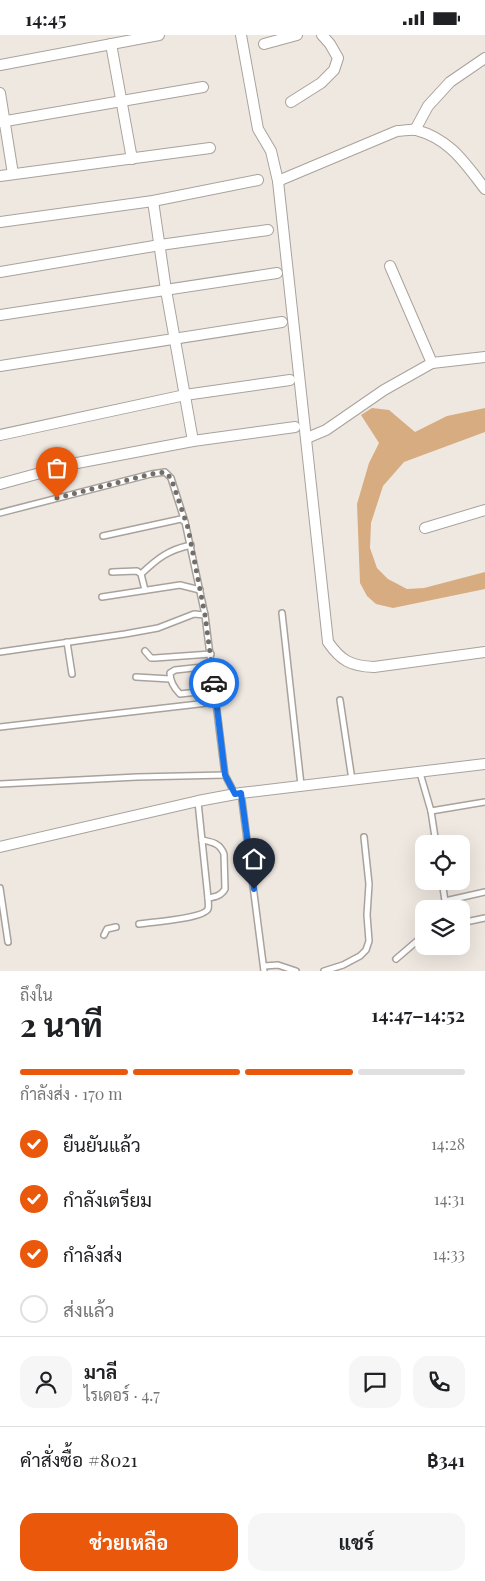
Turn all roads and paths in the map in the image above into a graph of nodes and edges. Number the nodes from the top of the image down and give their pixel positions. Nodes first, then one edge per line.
1 (159, 35) edge
2 (241, 35) edge
3 (297, 35) edge
4 (322, 35) edge
5 (111, 44) junction
6 (264, 44) dead end
7 (485, 58) edge
8 (0, 65) edge
9 (203, 87) dead end
10 (0, 93) edge
11 (121, 101) junction
12 (291, 102) dead end
13 (2, 121) edge
14 (414, 130) junction
15 (210, 148) dead end
16 (132, 159) junction
17 (13, 174) junction
18 (0, 176) edge
19 (258, 180) dead end
20 (278, 181) junction
21 (485, 189) edge
22 (153, 201) junction
23 (0, 222) edge
24 (268, 229) dead end
25 (160, 245) junction
26 (390, 266) dead end
27 (0, 272) edge
28 (276, 273) dead end
29 (166, 290) junction
30 (0, 315) edge
31 (282, 323) dead end
32 (176, 339) junction
33 (485, 357) edge
34 (432, 363) junction
35 (0, 366) edge
36 (290, 380) dead end
37 (185, 395) junction
38 (295, 427) dead end
39 (0, 435) edge
40 (307, 438) junction
41 (193, 441) junction
42 (0, 484) edge
43 (485, 509) edge
44 (0, 513) edge
45 (185, 522) junction
46 (425, 528) dead end
47 (104, 536) dead end
48 (191, 545) junction
49 (112, 572) dead end
50 (141, 574) junction
51 (145, 590) junction
52 (200, 590) junction
53 (102, 597) dead end
54 (282, 613) dead end
55 (205, 615) junction
56 (67, 642) junction
57 (145, 651) dead end
58 (0, 652) edge
59 (485, 652) edge
60 (211, 654) junction
61 (212, 665) junction
62 (72, 674) dead end
63 (136, 677) dead end
64 (170, 679) junction
65 (215, 690) junction
66 (340, 700) dead end
67 (216, 701) junction
68 (0, 727) edge
69 (485, 764) edge
70 (420, 773) junction
71 (225, 775) junction
72 (352, 780) junction
73 (0, 784) edge
74 (301, 785) junction
75 (238, 793) junction
76 (198, 801) junction
77 (485, 802) edge
78 (431, 811) junction
79 (435, 835) edge
80 (364, 837) dead end
81 (202, 840) junction
82 (0, 847) edge
83 (0, 888) edge
84 (485, 892) edge
85 (208, 897) junction
86 (449, 900) edge
87 (485, 918) edge
88 (470, 921) edge
89 (139, 924) dead end
90 (116, 927) dead end
91 (104, 935) dead end
92 (8, 942) dead end
93 (415, 943) edge
94 (396, 959) dead end
95 (264, 968) edge
96 (296, 971) edge
97 (324, 971) edge

1 - 5 street
2 - 20 street
3 - 6 street
4 - 12 street
5 - 8 street
5 - 11 street
7 - 14 street
9 - 11 street
10 - 13 street
11 - 13 street
11 - 16 street
13 - 17 street
14 - 20 street
14 - 21 street
15 - 16 street
16 - 17 street
17 - 18 street
19 - 22 street
20 - 40 street
22 - 23 street
22 - 25 street
24 - 25 street
25 - 27 street
25 - 29 street
26 - 34 street
28 - 29 street
29 - 30 street
29 - 32 street
31 - 32 street
32 - 35 street
32 - 37 street
33 - 34 street
34 - 40 street
36 - 37 street
37 - 39 street
37 - 41 street
38 - 41 street
40 - 59 street
41 - 42 street
43 - 46 street
44 - 45 lane
45 - 47 lane
45 - 48 lane
48 - 50 lane
48 - 52 lane
49 - 50 lane
50 - 51 lane
51 - 52 lane
51 - 53 lane
52 - 55 lane
54 - 74 lane
55 - 56 lane
55 - 60 lane
56 - 58 lane
56 - 62 lane
57 - 60 lane
60 - 61 lane
61 - 64 lane
61 - 65 lane
63 - 64 lane
64 - 65 lane
65 - 67 lane
66 - 72 lane
67 - 68 lane
67 - 71 lane
69 - 70 street
70 - 72 street
70 - 78 lane
71 - 73 lane
71 - 75 lane
72 - 74 street
74 - 75 street
75 - 76 street
75 - 95 lane
76 - 81 lane
76 - 82 street
77 - 78 lane
78 - 79 lane
80 - 97 lane
81 - 85 lane
81 - 85 lane
83 - 92 lane
84 - 86 lane
85 - 89 lane
87 - 88 lane
90 - 91 lane
93 - 94 lane
95 - 96 lane

